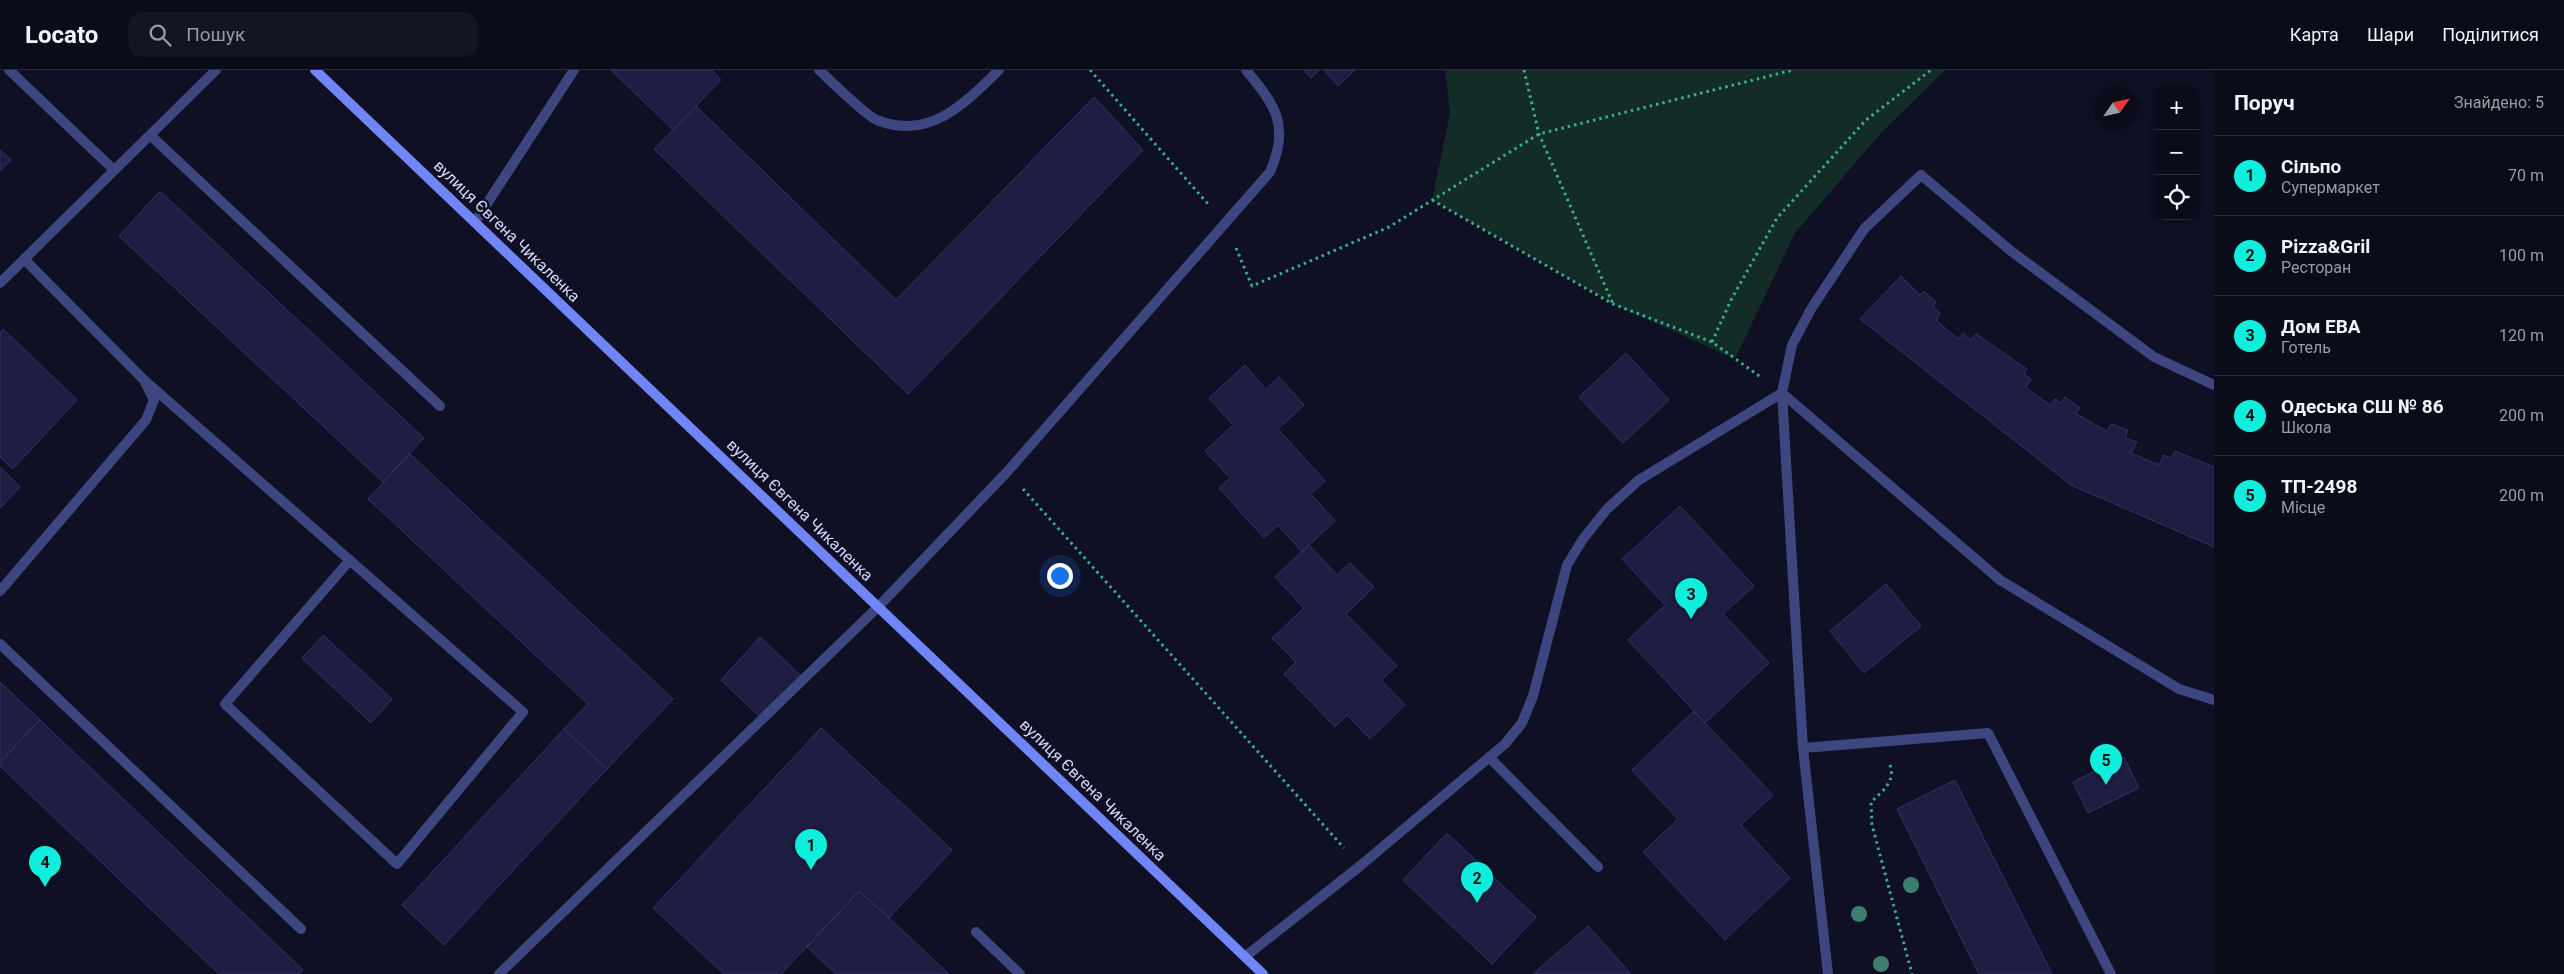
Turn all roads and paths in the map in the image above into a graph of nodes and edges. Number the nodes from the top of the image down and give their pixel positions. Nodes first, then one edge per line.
1 (9, 70) edge
2 (216, 70) edge
3 (315, 70) edge
4 (574, 70) edge
5 (819, 70) edge
6 (999, 70) edge
7 (1090, 70) edge
8 (1246, 70) edge
9 (1524, 70) edge
10 (1793, 70) edge
11 (1931, 70) edge
12 (1539, 134) junction
13 (150, 136) junction
14 (114, 170) junction
15 (1432, 200) junction
16 (475, 222) junction
17 (1226, 223) junction
18 (24, 259) junction
19 (0, 283) edge
20 (1613, 304) junction
21 (1712, 342) junction
22 (144, 380) junction
23 (2214, 385) edge
24 (1782, 393) junction
25 (440, 406) dead end
26 (1008, 472) junction
27 (350, 560) junction
28 (0, 591) edge
29 (879, 606) junction
30 (0, 644) edge
31 (2214, 700) edge
32 (1882, 743) junction
33 (1804, 748) junction
34 (1489, 757) junction
35 (1360, 866) junction
36 (1598, 867) dead end
37 (300, 928) dead end
38 (976, 932) dead end
39 (1246, 956) junction
40 (499, 974) edge
41 (1020, 974) edge
42 (1263, 974) edge
43 (1828, 974) edge
44 (1912, 974) edge
45 (2111, 974) edge

1 - 14 lane
2 - 13 lane
3 - 16 main road, вулиця Євгена Чикаленка
4 - 16 lane
5 - 6 lane
7 - 17 path
8 - 17 lane
9 - 12 path
10 - 12 path
11 - 21 path
12 - 15 path
12 - 20 path
13 - 14 lane
13 - 25 lane
14 - 18 lane
15 - 17 path
15 - 20 path
16 - 29 main road, вулиця Євгена Чикаленка
17 - 26 lane
18 - 19 lane
18 - 22 lane
20 - 21 path
21 - 24 path
22 - 27 lane
22 - 28 lane
23 - 24 lane
24 - 31 lane
24 - 33 lane
24 - 34 lane
26 - 29 lane
26 - 35 path
27 - 27 lane
29 - 39 main road, вулиця Євгена Чикаленка
29 - 40 lane
30 - 37 lane
32 - 33 lane
32 - 44 path
32 - 45 lane
33 - 43 lane
34 - 35 lane
34 - 36 lane
35 - 39 lane
38 - 41 lane
39 - 42 main road, вулиця Євгена Чикаленка

